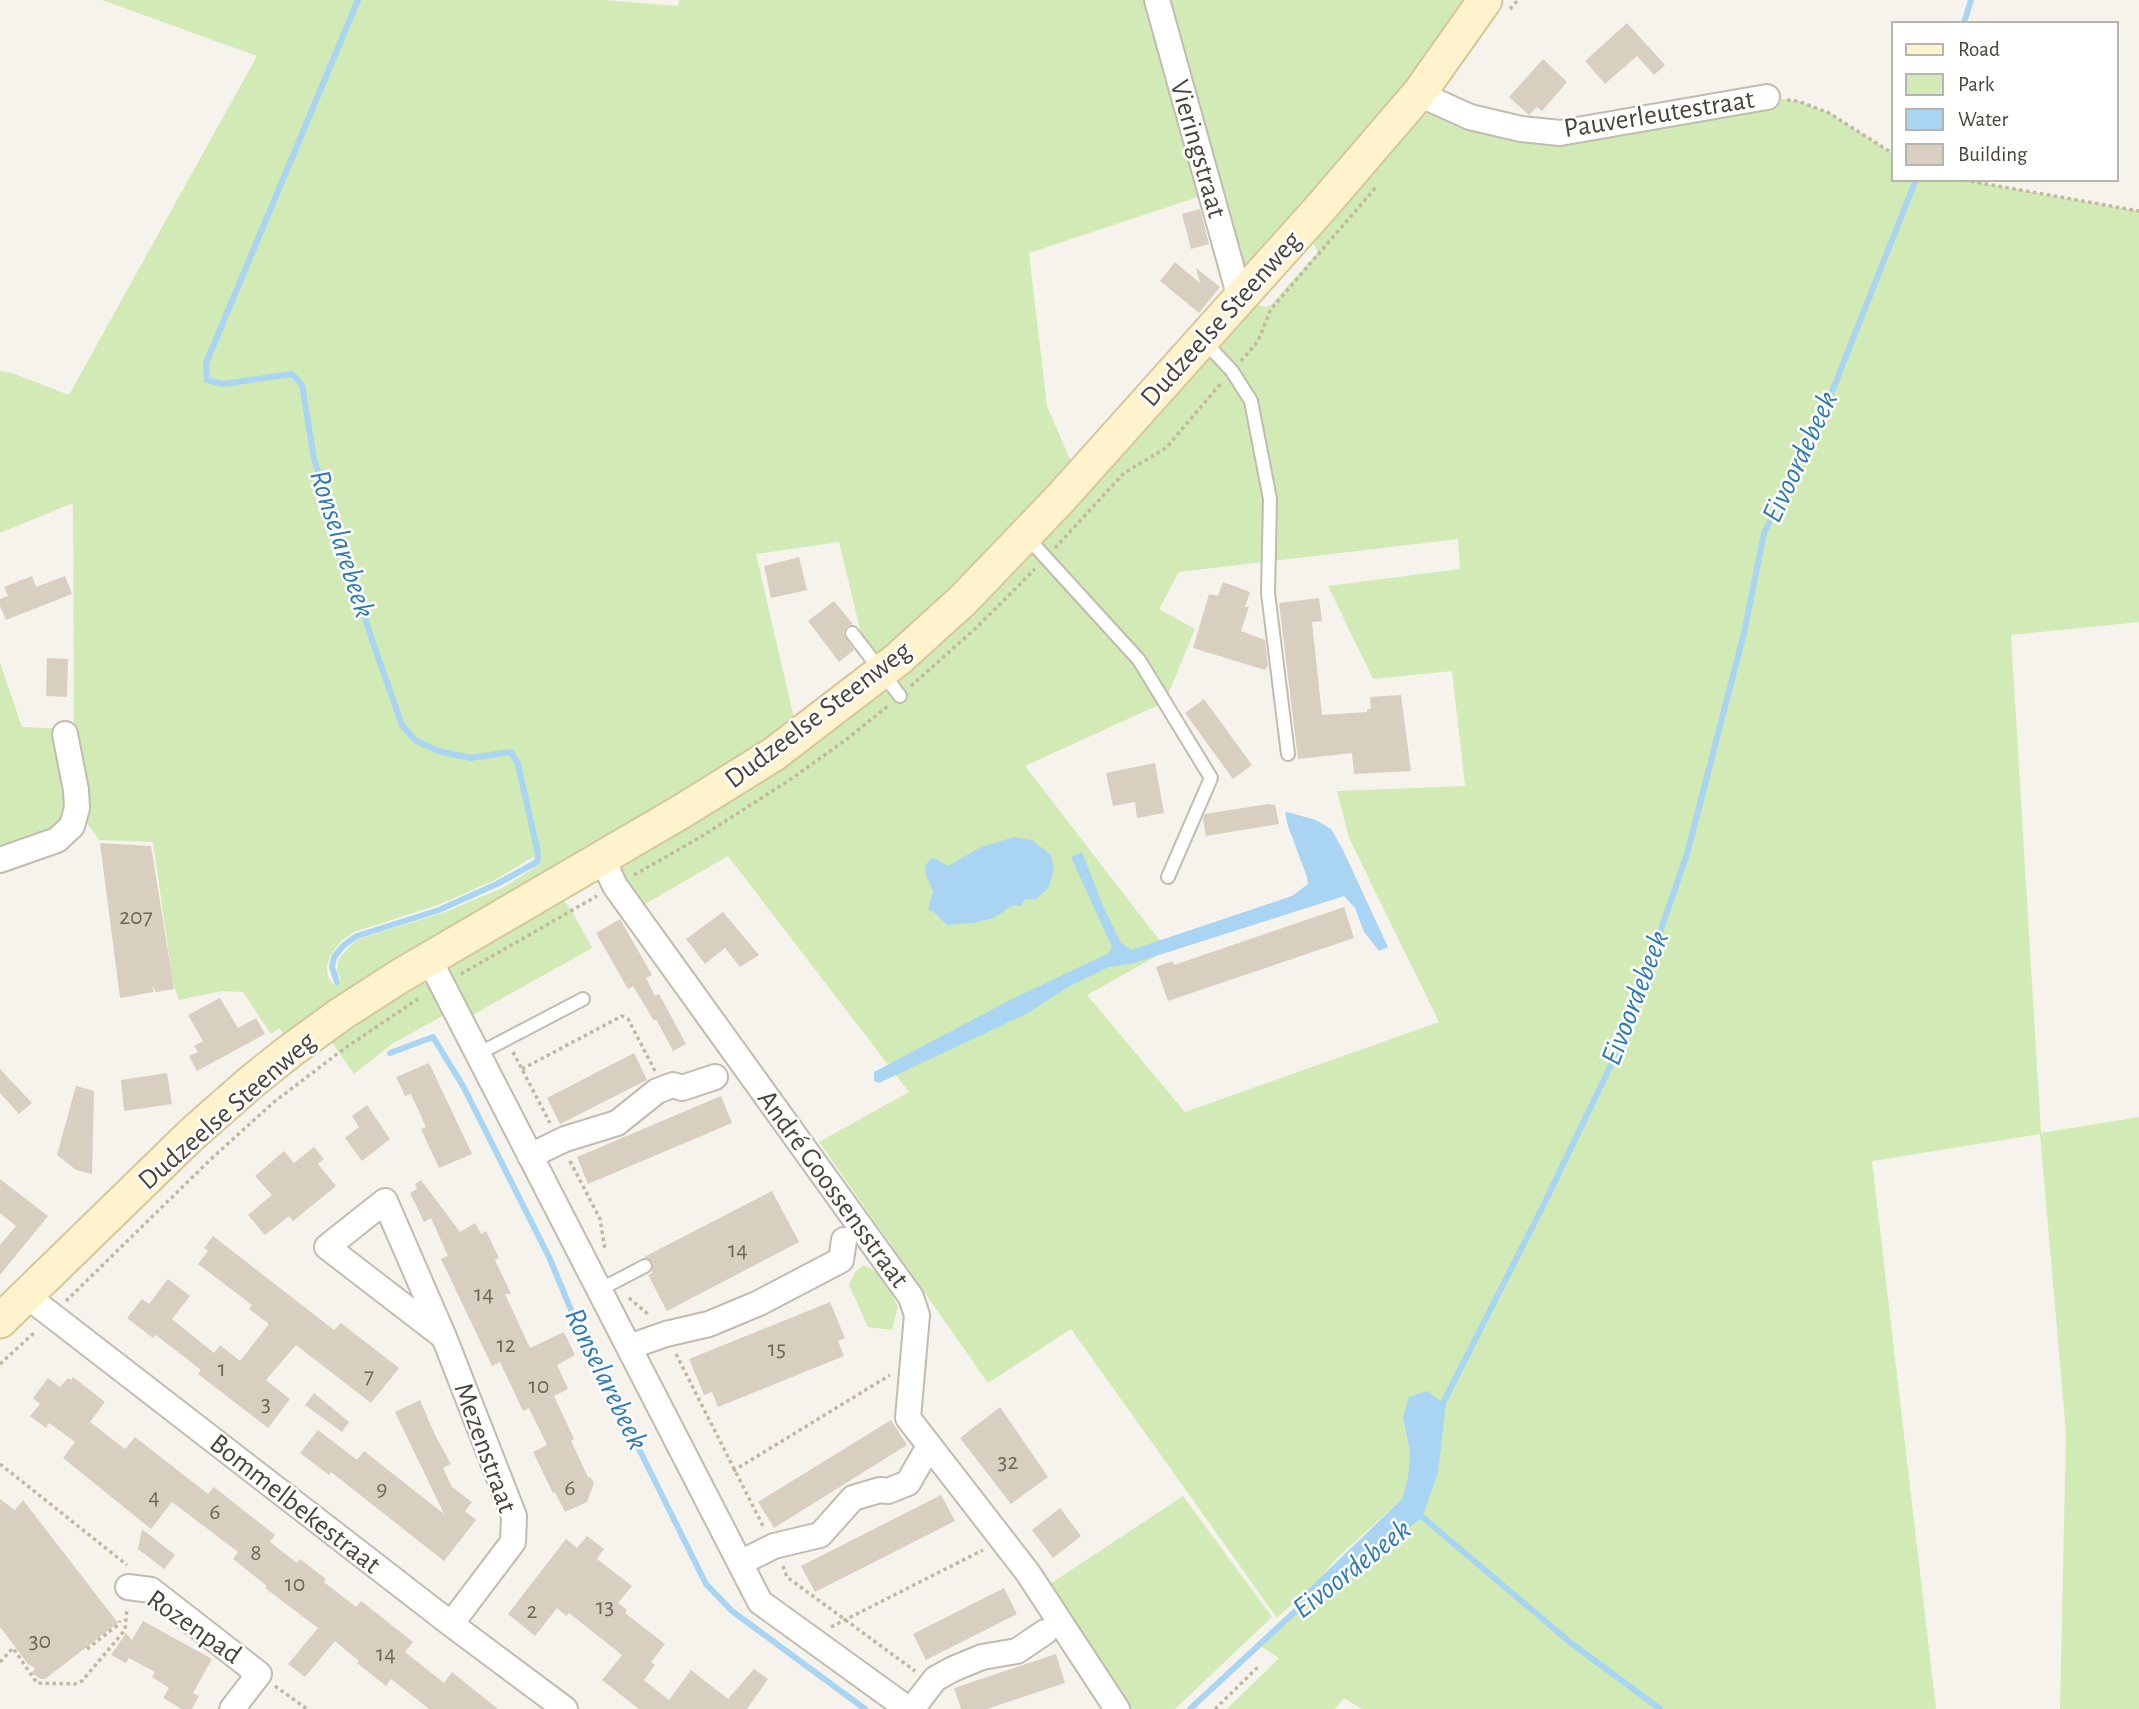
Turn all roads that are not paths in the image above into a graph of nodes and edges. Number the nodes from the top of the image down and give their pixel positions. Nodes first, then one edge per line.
1 (1157, 0) edge
2 (1485, 0) edge
3 (1420, 92) junction
4 (1767, 97) road end
5 (1240, 298) junction
6 (1203, 340) junction
7 (1026, 536) junction
8 (852, 634) dead end
9 (891, 684) junction
10 (65, 734) dead end
11 (1288, 754) dead end
12 (602, 858) junction
13 (0, 860) edge
14 (1168, 877) dead end
15 (429, 959) junction
16 (583, 999) dead end
17 (478, 1054) junction
18 (715, 1077) dead end
19 (530, 1156) junction
20 (844, 1240) dead end
21 (645, 1266) dead end
22 (606, 1287) junction
23 (27, 1296) junction
24 (0, 1321) edge
25 (444, 1338) junction
26 (629, 1347) junction
27 (924, 1455) dead end
28 (740, 1563) junction
29 (128, 1587) road end
30 (450, 1624) junction
31 (1045, 1632) dead end
32 (232, 1709) edge
33 (565, 1709) edge
34 (910, 1709) edge
35 (1117, 1709) edge

1 - 5 street, Vieringstraat
2 - 3 main road, Dudzeelse Steenweg
3 - 4 street, Pauverleutestraat
3 - 5 main road, Dudzeelse Steenweg
5 - 6 main road, Dudzeelse Steenweg
6 - 7 main road, Dudzeelse Steenweg
6 - 11 lane
7 - 9 main road, Dudzeelse Steenweg
7 - 14 lane
8 - 9 lane
9 - 12 main road, Dudzeelse Steenweg
10 - 13 street
12 - 15 main road, Dudzeelse Steenweg
12 - 35 street, André Goossensstraat
15 - 17 street
15 - 23 main road, Dudzeelse Steenweg
16 - 17 lane
17 - 19 street
18 - 19 street
19 - 22 street
20 - 26 street, André Goossensstraat
21 - 22 lane
22 - 26 street
23 - 24 main road, Dudzeelse Steenweg
23 - 30 street, Bommelbekestraat
25 - 25 street, Mezenstraat
25 - 30 street, Mezenstraat
26 - 28 street
27 - 28 street
28 - 34 street
29 - 32 street, Rozenpad
30 - 33 street, Bommelbekestraat
31 - 34 street

